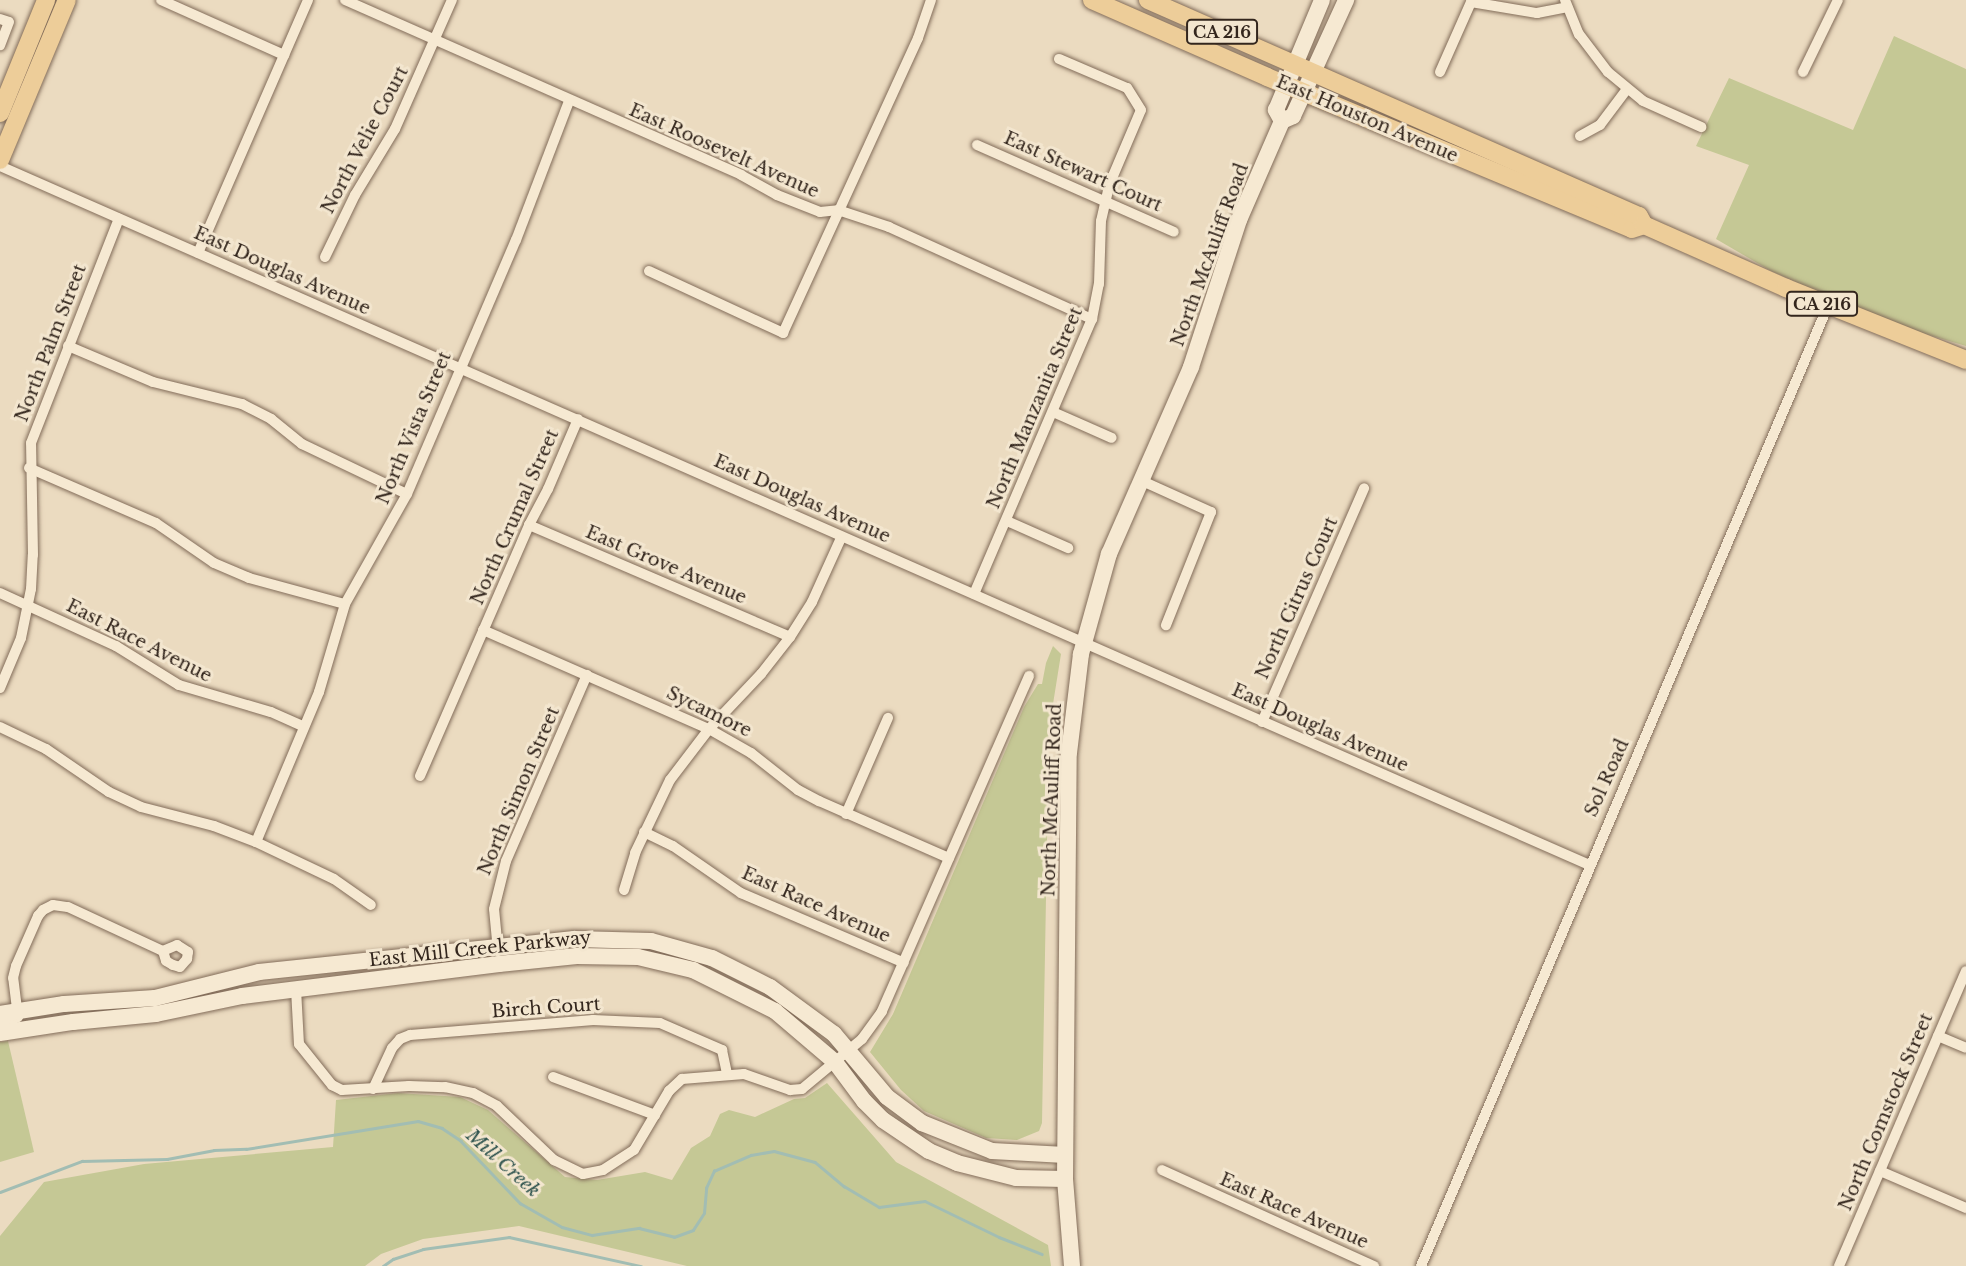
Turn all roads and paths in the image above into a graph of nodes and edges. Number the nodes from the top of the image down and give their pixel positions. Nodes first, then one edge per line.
1 (46, 0) edge
2 (55, 0) edge
3 (67, 0) edge
4 (161, 0) edge
5 (308, 0) edge
6 (345, 0) edge
7 (452, 0) edge
8 (931, 0) edge
9 (1092, 0) edge
10 (1148, 0) edge
11 (1322, 0) edge
12 (1346, 0) edge
13 (1838, 0) edge
14 (1566, 3) edge
15 (0, 19) edge
16 (435, 41) junction
17 (0, 45) edge
18 (284, 55) junction
19 (1059, 59) dead end
20 (1295, 64) junction
21 (1313, 72) junction
22 (1440, 72) dead end
23 (1802, 72) dead end
24 (36, 74) junction
25 (1286, 85) junction
26 (1627, 89) junction
27 (1304, 93) junction
28 (569, 101) junction
29 (0, 113) edge
30 (1282, 121) junction
31 (1701, 127) dead end
32 (1580, 136) dead end
33 (978, 145) dead end
34 (0, 160) edge
35 (0, 166) edge
36 (1105, 201) junction
37 (838, 209) junction
38 (119, 219) junction
39 (1644, 225) junction
40 (1174, 232) dead end
41 (198, 253) junction
42 (325, 257) dead end
43 (649, 271) dead end
44 (1828, 306) junction
45 (1093, 319) junction
46 (68, 346) junction
47 (1966, 360) edge
48 (459, 367) junction
49 (1053, 412) junction
50 (578, 419) junction
51 (1112, 438) dead end
52 (29, 468) junction
53 (1140, 480) junction
54 (1364, 488) dead end
55 (407, 494) junction
56 (1007, 520) junction
57 (529, 525) junction
58 (842, 536) junction
59 (1068, 548) dead end
60 (0, 593) edge
61 (974, 594) junction
62 (345, 604) junction
63 (28, 606) junction
64 (1166, 625) dead end
65 (483, 630) junction
66 (790, 637) junction
67 (1083, 644) junction
68 (587, 675) junction
69 (1029, 676) dead end
70 (0, 688) edge
71 (888, 718) dead end
72 (1262, 722) junction
73 (0, 727) edge
74 (304, 727) junction
75 (709, 729) junction
76 (420, 776) dead end
77 (846, 814) junction
78 (644, 832) junction
79 (256, 842) junction
80 (949, 858) junction
81 (1589, 865) junction
82 (624, 890) dead end
83 (371, 905) dead end
84 (497, 946) junction
85 (163, 951) dead end
86 (904, 963) junction
87 (499, 964) junction
88 (1966, 971) edge
89 (296, 989) junction
90 (18, 1012) junction
91 (0, 1014) edge
92 (0, 1026) edge
93 (0, 1033) edge
94 (1938, 1035) junction
95 (1966, 1048) edge
96 (848, 1049) junction
97 (835, 1062) junction
98 (727, 1074) junction
99 (553, 1077) dead end
100 (373, 1089) junction
101 (655, 1115) junction
102 (1065, 1155) junction
103 (1162, 1170) dead end
104 (1880, 1171) junction
105 (1065, 1179) junction
106 (1966, 1208) edge
107 (1072, 1266) edge
108 (1374, 1266) edge
109 (1421, 1266) edge
110 (1839, 1266) edge

1 - 29 main road
2 - 24 main road
3 - 24 main road
4 - 18 street
5 - 18 street
6 - 16 street, East Roosevelt Avenue
7 - 16 street, North Velie Court
8 - 37 street
9 - 25 main road, East Houston Avenue / CA 216
10 - 20 main road, East Houston Avenue / CA 216
11 - 20 street, North McAuliff Road
12 - 21 street, North McAuliff Road
13 - 23 street
14 - 22 street
14 - 26 street
15 - 17 street
16 - 28 street, East Roosevelt Avenue
16 - 42 street, North Velie Court
18 - 41 street
19 - 36 street, North Manzanita Street
20 - 21 main road, East Houston Avenue / CA 216
20 - 25 street, North McAuliff Road
21 - 27 street, North McAuliff Road
21 - 39 main road, East Houston Avenue / CA 216
24 - 34 main road
25 - 27 main road, East Houston Avenue / CA 216
25 - 30 street, North McAuliff Road
26 - 31 street
26 - 32 street
27 - 30 street, North McAuliff Road
27 - 39 main road, East Houston Avenue / CA 216
28 - 37 street, East Roosevelt Avenue
28 - 48 street, North Vista Street
30 - 53 street, North McAuliff Road
33 - 36 street, East Stewart Court
35 - 38 street, East Douglas Avenue
36 - 40 street, East Stewart Court
36 - 45 street, North Manzanita Street
37 - 43 street
37 - 45 street, East Roosevelt Avenue
38 - 41 street, East Douglas Avenue
38 - 46 street, North Palm Street
39 - 44 main road, East Houston Avenue / CA 216
41 - 48 street, East Douglas Avenue
44 - 47 main road, East Houston Avenue / CA 216
44 - 81 street, Sol Road
45 - 49 street, North Manzanita Street
46 - 52 street, North Palm Street
46 - 55 street
48 - 50 street, East Douglas Avenue
48 - 55 street, North Vista Street
49 - 51 street
49 - 56 street, North Manzanita Street
50 - 57 street, North Crumal Street
50 - 58 street, East Douglas Avenue
52 - 62 street
52 - 63 street, North Palm Street
53 - 64 street
53 - 67 street, North McAuliff Road
54 - 72 street, North Citrus Court
55 - 62 street, North Vista Street
56 - 59 street
56 - 61 street, North Manzanita Street
57 - 65 street, North Crumal Street
57 - 66 street, East Grove Avenue
58 - 61 street, East Douglas Avenue
58 - 66 street
60 - 63 street, East Race Avenue
61 - 67 street, East Douglas Avenue
62 - 74 street, North Vista Street
63 - 70 street, North Palm Street
63 - 74 street, East Race Avenue
65 - 68 street, Sycamore
65 - 76 street, North Crumal Street
66 - 75 street
67 - 72 street, East Douglas Avenue
67 - 102 street, North McAuliff Road
68 - 75 street, Sycamore
68 - 84 street, North Simon Street
69 - 80 street
71 - 77 street
72 - 81 street, East Douglas Avenue
73 - 79 street
74 - 79 street, North Vista Street
75 - 77 street, Sycamore
75 - 78 street
77 - 80 street, Sycamore
78 - 82 street
78 - 86 street, East Race Avenue
79 - 83 street
80 - 86 street
81 - 109 street, Sol Road
84 - 87 street, North Simon Street
84 - 90 street, East Mill Creek Parkway
84 - 96 street, East Mill Creek Parkway
85 - 90 street
86 - 96 street
87 - 89 street, East Mill Creek Parkway
87 - 97 street, East Mill Creek Parkway
88 - 94 street, North Comstock Street
89 - 93 street, East Mill Creek Parkway
89 - 100 street
90 - 91 street, East Mill Creek Parkway
90 - 92 street
94 - 95 street
94 - 104 street, North Comstock Street
96 - 97 street
96 - 102 street, East Mill Creek Parkway
97 - 98 street
97 - 105 street, East Mill Creek Parkway
98 - 100 street, Birch Court
98 - 101 street
99 - 101 street
100 - 101 street
102 - 105 street, North McAuliff Road
103 - 108 street, East Race Avenue
104 - 106 street
104 - 110 street, North Comstock Street
105 - 107 street, North McAuliff Road

